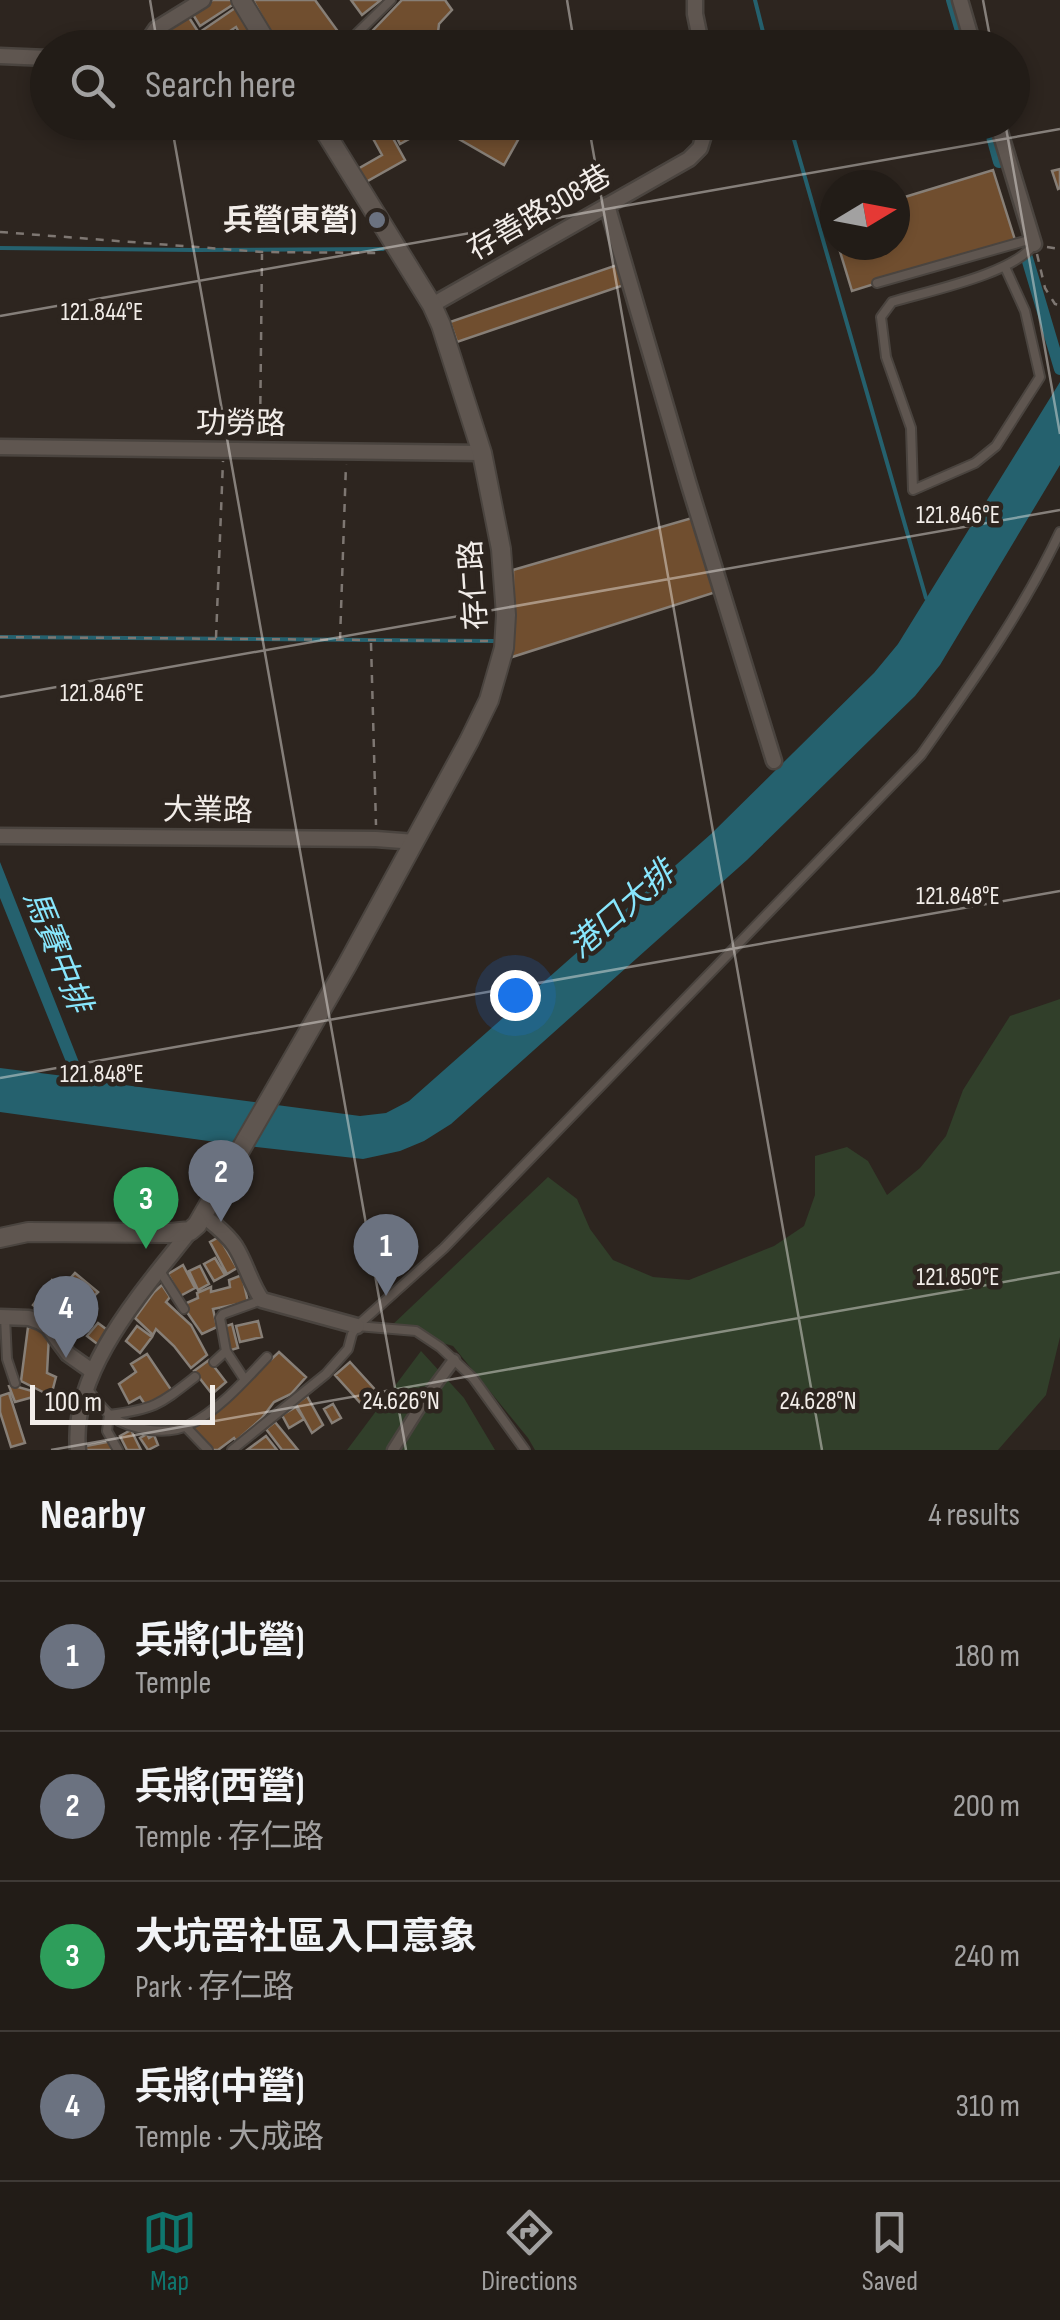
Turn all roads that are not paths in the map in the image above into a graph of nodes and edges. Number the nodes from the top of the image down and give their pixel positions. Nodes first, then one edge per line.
1 (204, 0) edge
2 (241, 0) edge
3 (391, 0) edge
4 (695, 0) edge
5 (960, 0) edge
6 (155, 30) edge
7 (259, 30) edge
8 (360, 30) edge
9 (698, 30) edge
10 (969, 30) edge
11 (0, 56) edge
12 (30, 57) edge
13 (330, 140) edge
14 (702, 140) edge
15 (1002, 140) edge
16 (607, 205) junction
17 (1034, 244) junction
18 (1006, 268) junction
19 (877, 283) dead end
20 (432, 305) junction
21 (0, 448) edge
22 (482, 453) junction
23 (1060, 532) edge
24 (774, 761) dead end
25 (0, 836) edge
26 (414, 842) junction
27 (204, 1216) junction
28 (190, 1230) junction
29 (0, 1238) edge
30 (159, 1270) junction
31 (262, 1300) junction
32 (184, 1309) dead end
33 (3, 1317) edge
34 (358, 1326) junction
35 (226, 1352) junction
36 (267, 1357) dead end
37 (454, 1360) junction
38 (214, 1362) dead end
39 (92, 1371) junction
40 (195, 1376) dead end
41 (245, 1380) junction
42 (15, 1382) dead end
43 (86, 1387) junction
44 (109, 1415) junction
45 (186, 1427) junction
46 (78, 1450) edge
47 (118, 1450) edge
48 (208, 1450) edge
49 (232, 1450) edge
50 (394, 1450) edge
51 (525, 1450) edge

1 - 6 street
2 - 7 street
3 - 8 lane
4 - 9 street
5 - 10 street
11 - 12 street
13 - 20 street, 存仁路
14 - 16 street, 存善路308巷
15 - 17 street
16 - 20 street, 存善路308巷
16 - 24 street
17 - 18 lane
17 - 19 lane
18 - 18 lane
20 - 22 street, 存仁路
21 - 22 street, 功勞路
22 - 26 street, 存仁路
23 - 34 lane
25 - 26 street, 大業路
26 - 27 street, 存仁路
27 - 28 street
27 - 31 street
28 - 29 street
28 - 30 street
30 - 32 lane
30 - 39 street
31 - 34 street
31 - 35 lane
33 - 39 street
33 - 42 lane
34 - 37 lane
34 - 49 lane
35 - 38 lane
35 - 41 lane
36 - 41 lane
37 - 50 street
37 - 51 lane
39 - 43 street
40 - 44 lane
41 - 45 lane
43 - 44 lane
43 - 46 street
44 - 45 lane
44 - 47 lane
45 - 48 lane

